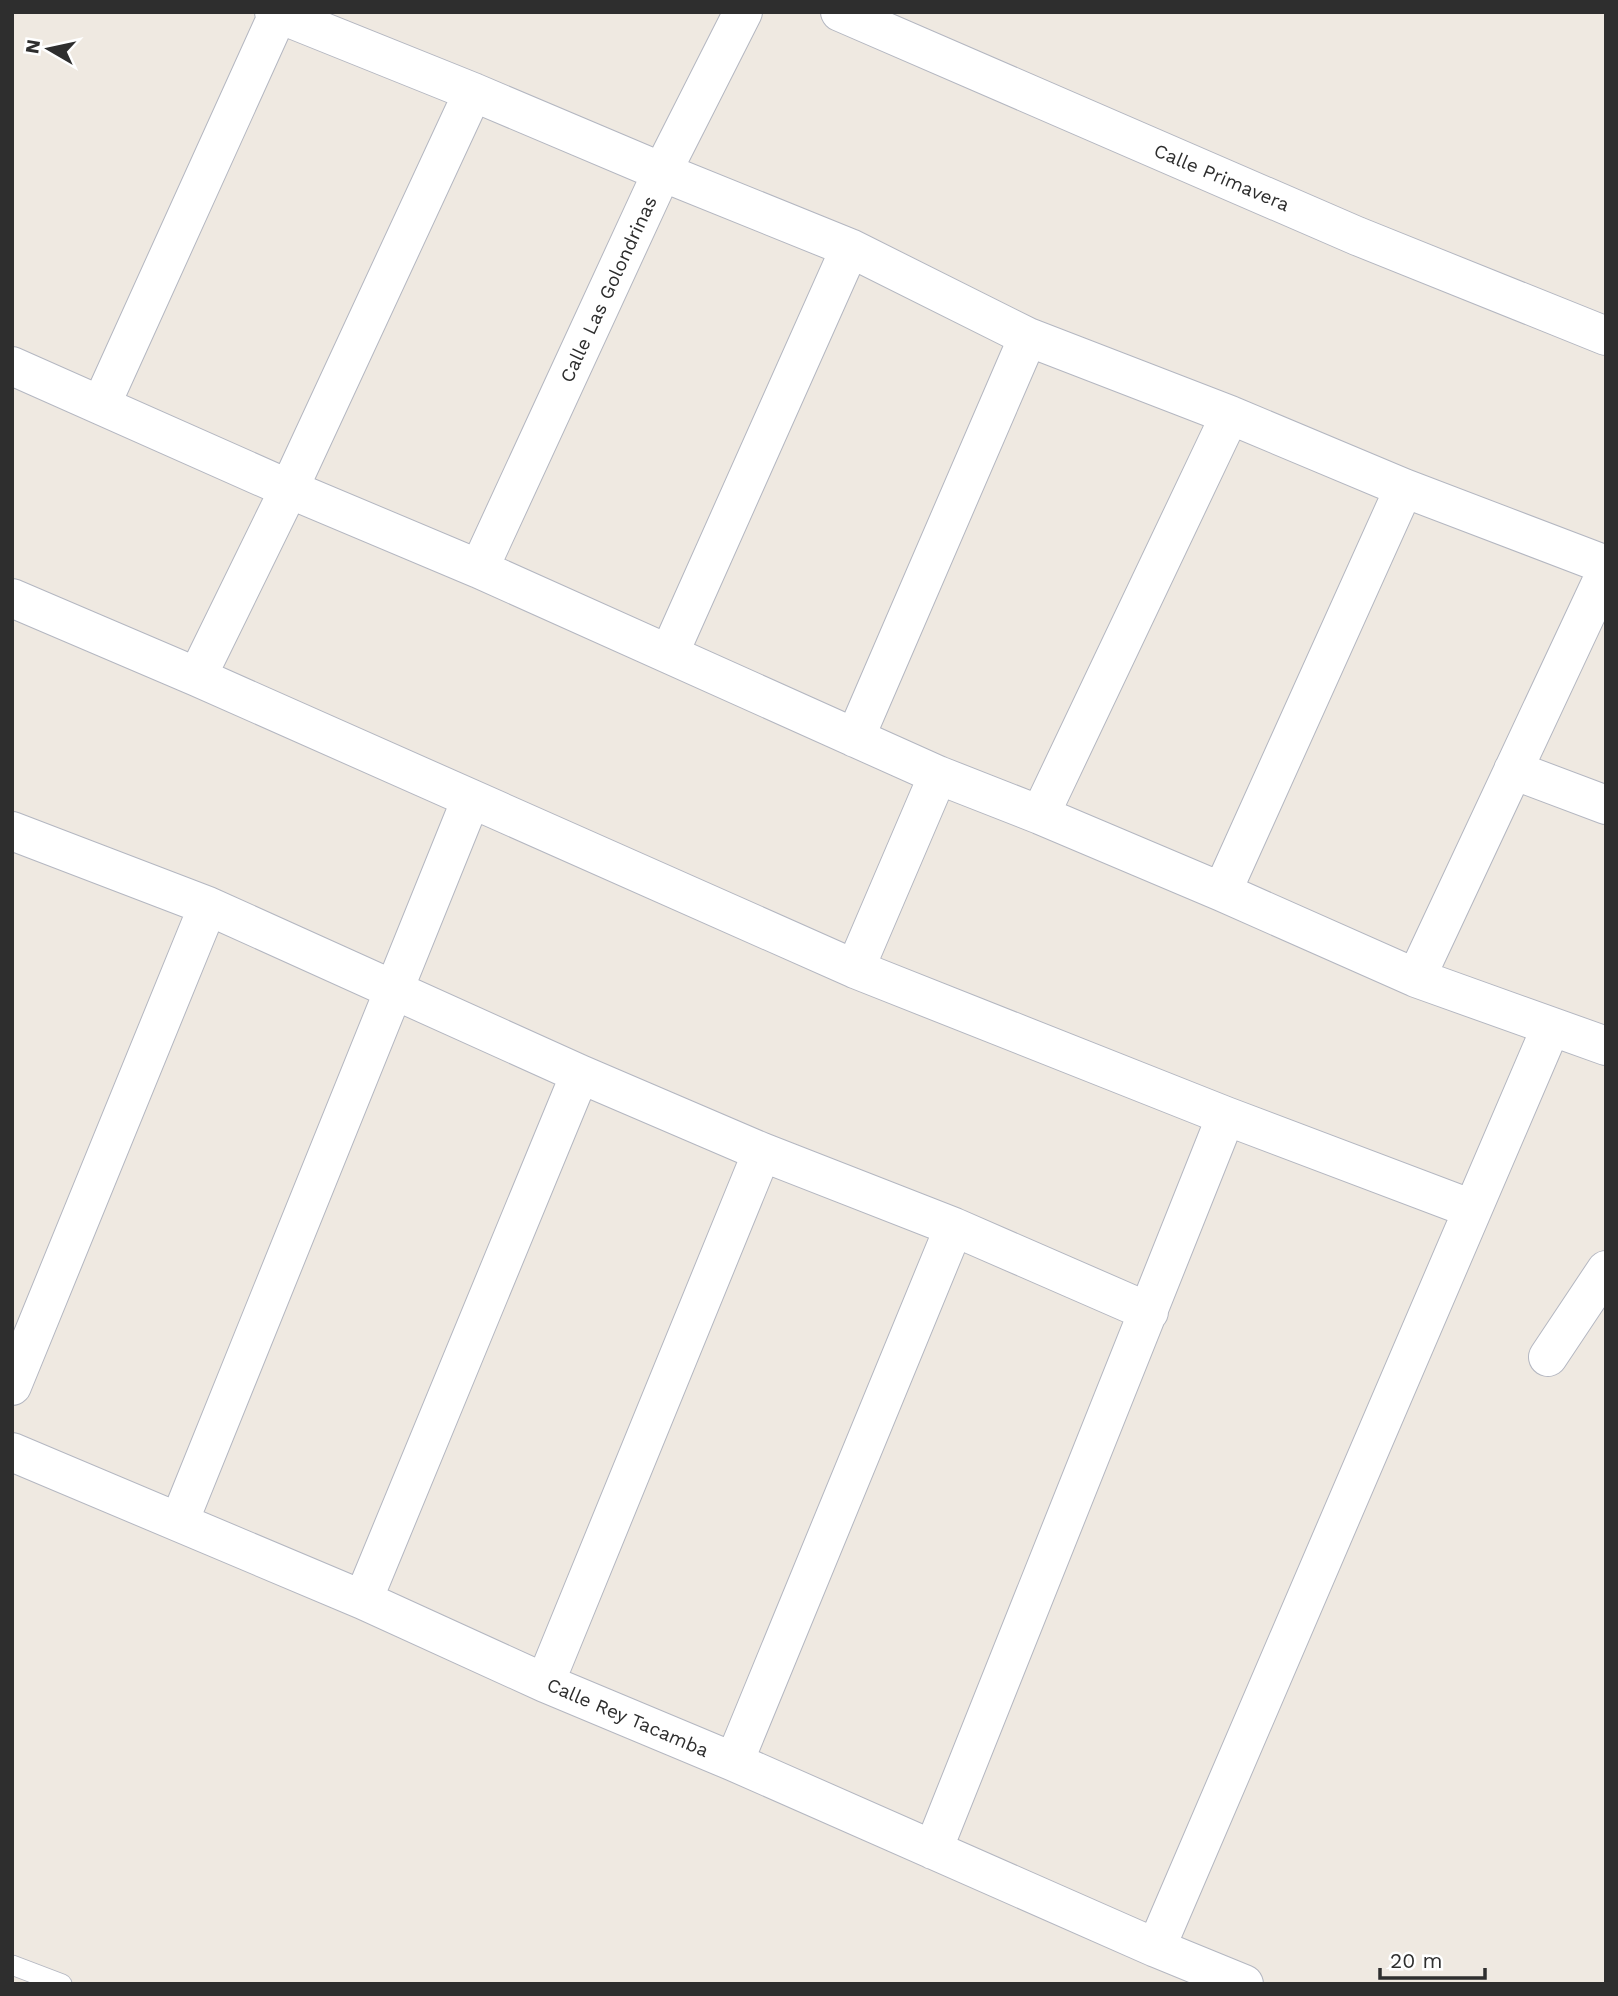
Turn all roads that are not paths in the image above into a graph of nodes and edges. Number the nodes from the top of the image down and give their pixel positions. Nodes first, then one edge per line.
1 (743, 12) edge
2 (840, 12) edge
3 (276, 13) edge
4 (473, 92) junction
5 (662, 172) junction
6 (850, 248) junction
7 (1606, 336) edge
8 (1028, 337) junction
9 (12, 366) edge
10 (101, 405) junction
11 (1230, 415) junction
12 (1405, 488) junction
13 (289, 489) junction
14 (1606, 565) edge
15 (479, 569) junction
16 (1606, 572) edge
17 (12, 598) edge
18 (669, 654) junction
19 (197, 677) junction
20 (855, 738) junction
21 (1513, 770) junction
22 (938, 775) junction
23 (471, 799) junction
24 (1606, 806) edge
25 (1040, 815) junction
26 (12, 831) edge
27 (1222, 892) junction
28 (208, 906) junction
29 (855, 968) junction
30 (1416, 978) junction
31 (394, 989) junction
32 (1551, 1027) junction
33 (1606, 1046) edge
34 (580, 1073) junction
35 (1226, 1116) junction
36 (762, 1152) junction
37 (1472, 1209) junction
38 (954, 1227) junction
39 (1606, 1270) edge
40 (1149, 1312) junction
41 (1548, 1357) dead end
42 (12, 1386) edge
43 (12, 1452) edge
44 (179, 1522) junction
45 (363, 1600) junction
46 (545, 1683) junction
47 (734, 1762) junction
48 (933, 1850) junction
49 (1156, 1948) junction
50 (12, 1965) edge
51 (62, 1984) edge
52 (1244, 1984) edge

1 - 5 street, Calle Las Golondrinas
2 - 7 street, Calle Primavera
3 - 4 street
3 - 10 street
4 - 5 street
4 - 13 street
5 - 6 street
5 - 15 street, Calle Las Golondrinas
6 - 8 street
6 - 18 street
8 - 11 street
8 - 20 street
9 - 10 street
10 - 13 street
11 - 12 street
11 - 25 street
12 - 14 street
12 - 27 street
13 - 15 street
13 - 19 street
15 - 18 street
16 - 21 street
17 - 19 street
18 - 20 street
19 - 23 street
20 - 22 street
21 - 24 street
21 - 30 street
22 - 25 street
22 - 29 street
23 - 29 street
23 - 31 street
25 - 27 street
26 - 28 street
27 - 30 street
28 - 31 street
28 - 42 street
29 - 35 street
30 - 32 street
31 - 34 street
31 - 44 street
32 - 33 street
32 - 37 street
34 - 36 street
34 - 45 street
35 - 37 street
35 - 40 street
36 - 38 street
36 - 46 street
37 - 49 street
38 - 40 street
38 - 47 street
39 - 41 street
40 - 48 street
43 - 44 street, Calle Rey Tacamba
44 - 45 street, Calle Rey Tacamba
45 - 46 street, Calle Rey Tacamba
46 - 47 street, Calle Rey Tacamba
47 - 48 street, Calle Rey Tacamba
48 - 49 street, Calle Rey Tacamba
49 - 52 street, Calle Rey Tacamba
50 - 51 lane

